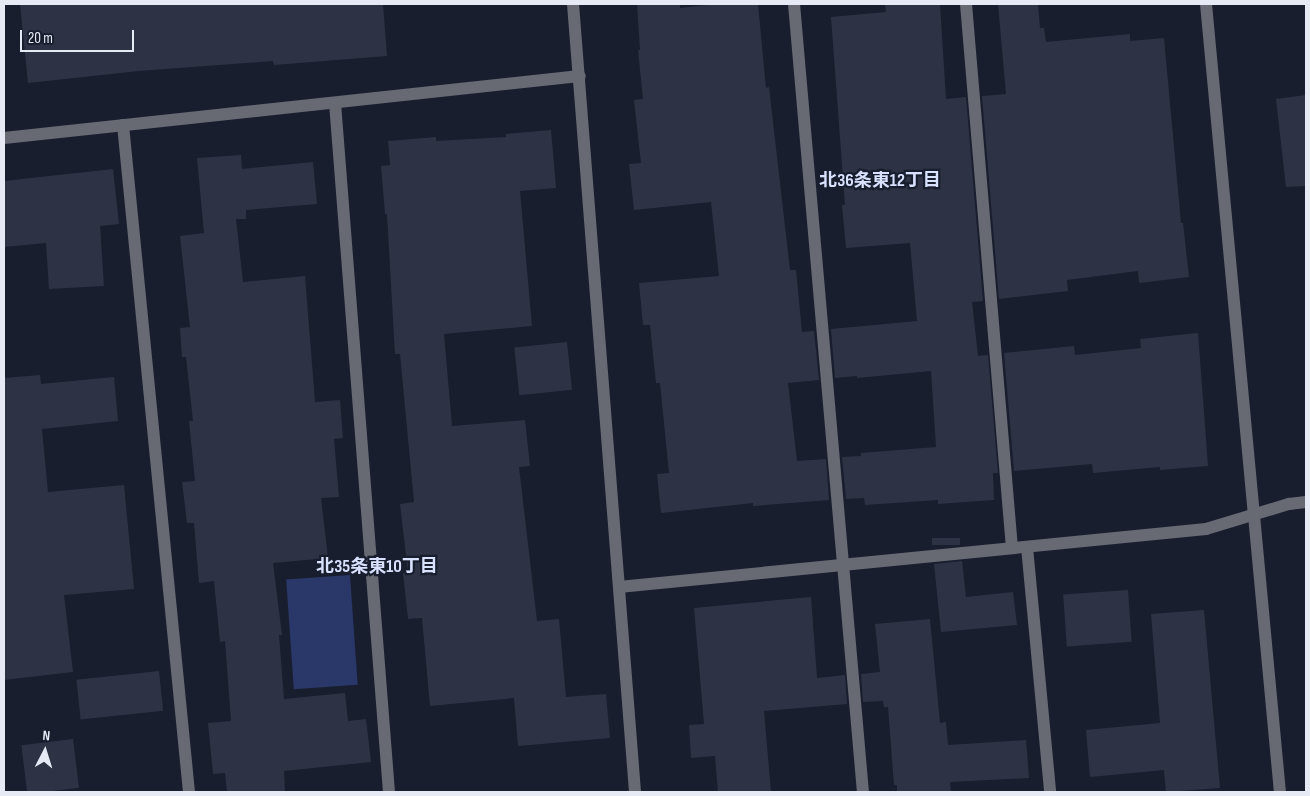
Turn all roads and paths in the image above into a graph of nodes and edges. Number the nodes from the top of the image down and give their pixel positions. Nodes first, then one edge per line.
1 (574, 4) edge
2 (794, 4) edge
3 (966, 4) edge
4 (1206, 4) edge
5 (580, 76) junction
6 (335, 103) junction
7 (123, 125) junction
8 (4, 138) edge
9 (1306, 502) edge
10 (1255, 514) junction
11 (1027, 547) junction
12 (1012, 548) junction
13 (844, 565) junction
14 (619, 587) junction
15 (189, 792) edge
16 (389, 792) edge
17 (635, 792) edge
18 (863, 792) edge
19 (1050, 792) edge
20 (1280, 792) edge

1 - 5 street
2 - 13 street
3 - 12 street
4 - 10 street
5 - 6 street
5 - 14 street
6 - 7 street
6 - 16 street
7 - 8 street
7 - 15 street
9 - 10 street
10 - 11 street
10 - 20 street
11 - 12 street
11 - 19 street
12 - 13 street
13 - 14 street
13 - 18 street
14 - 17 street

